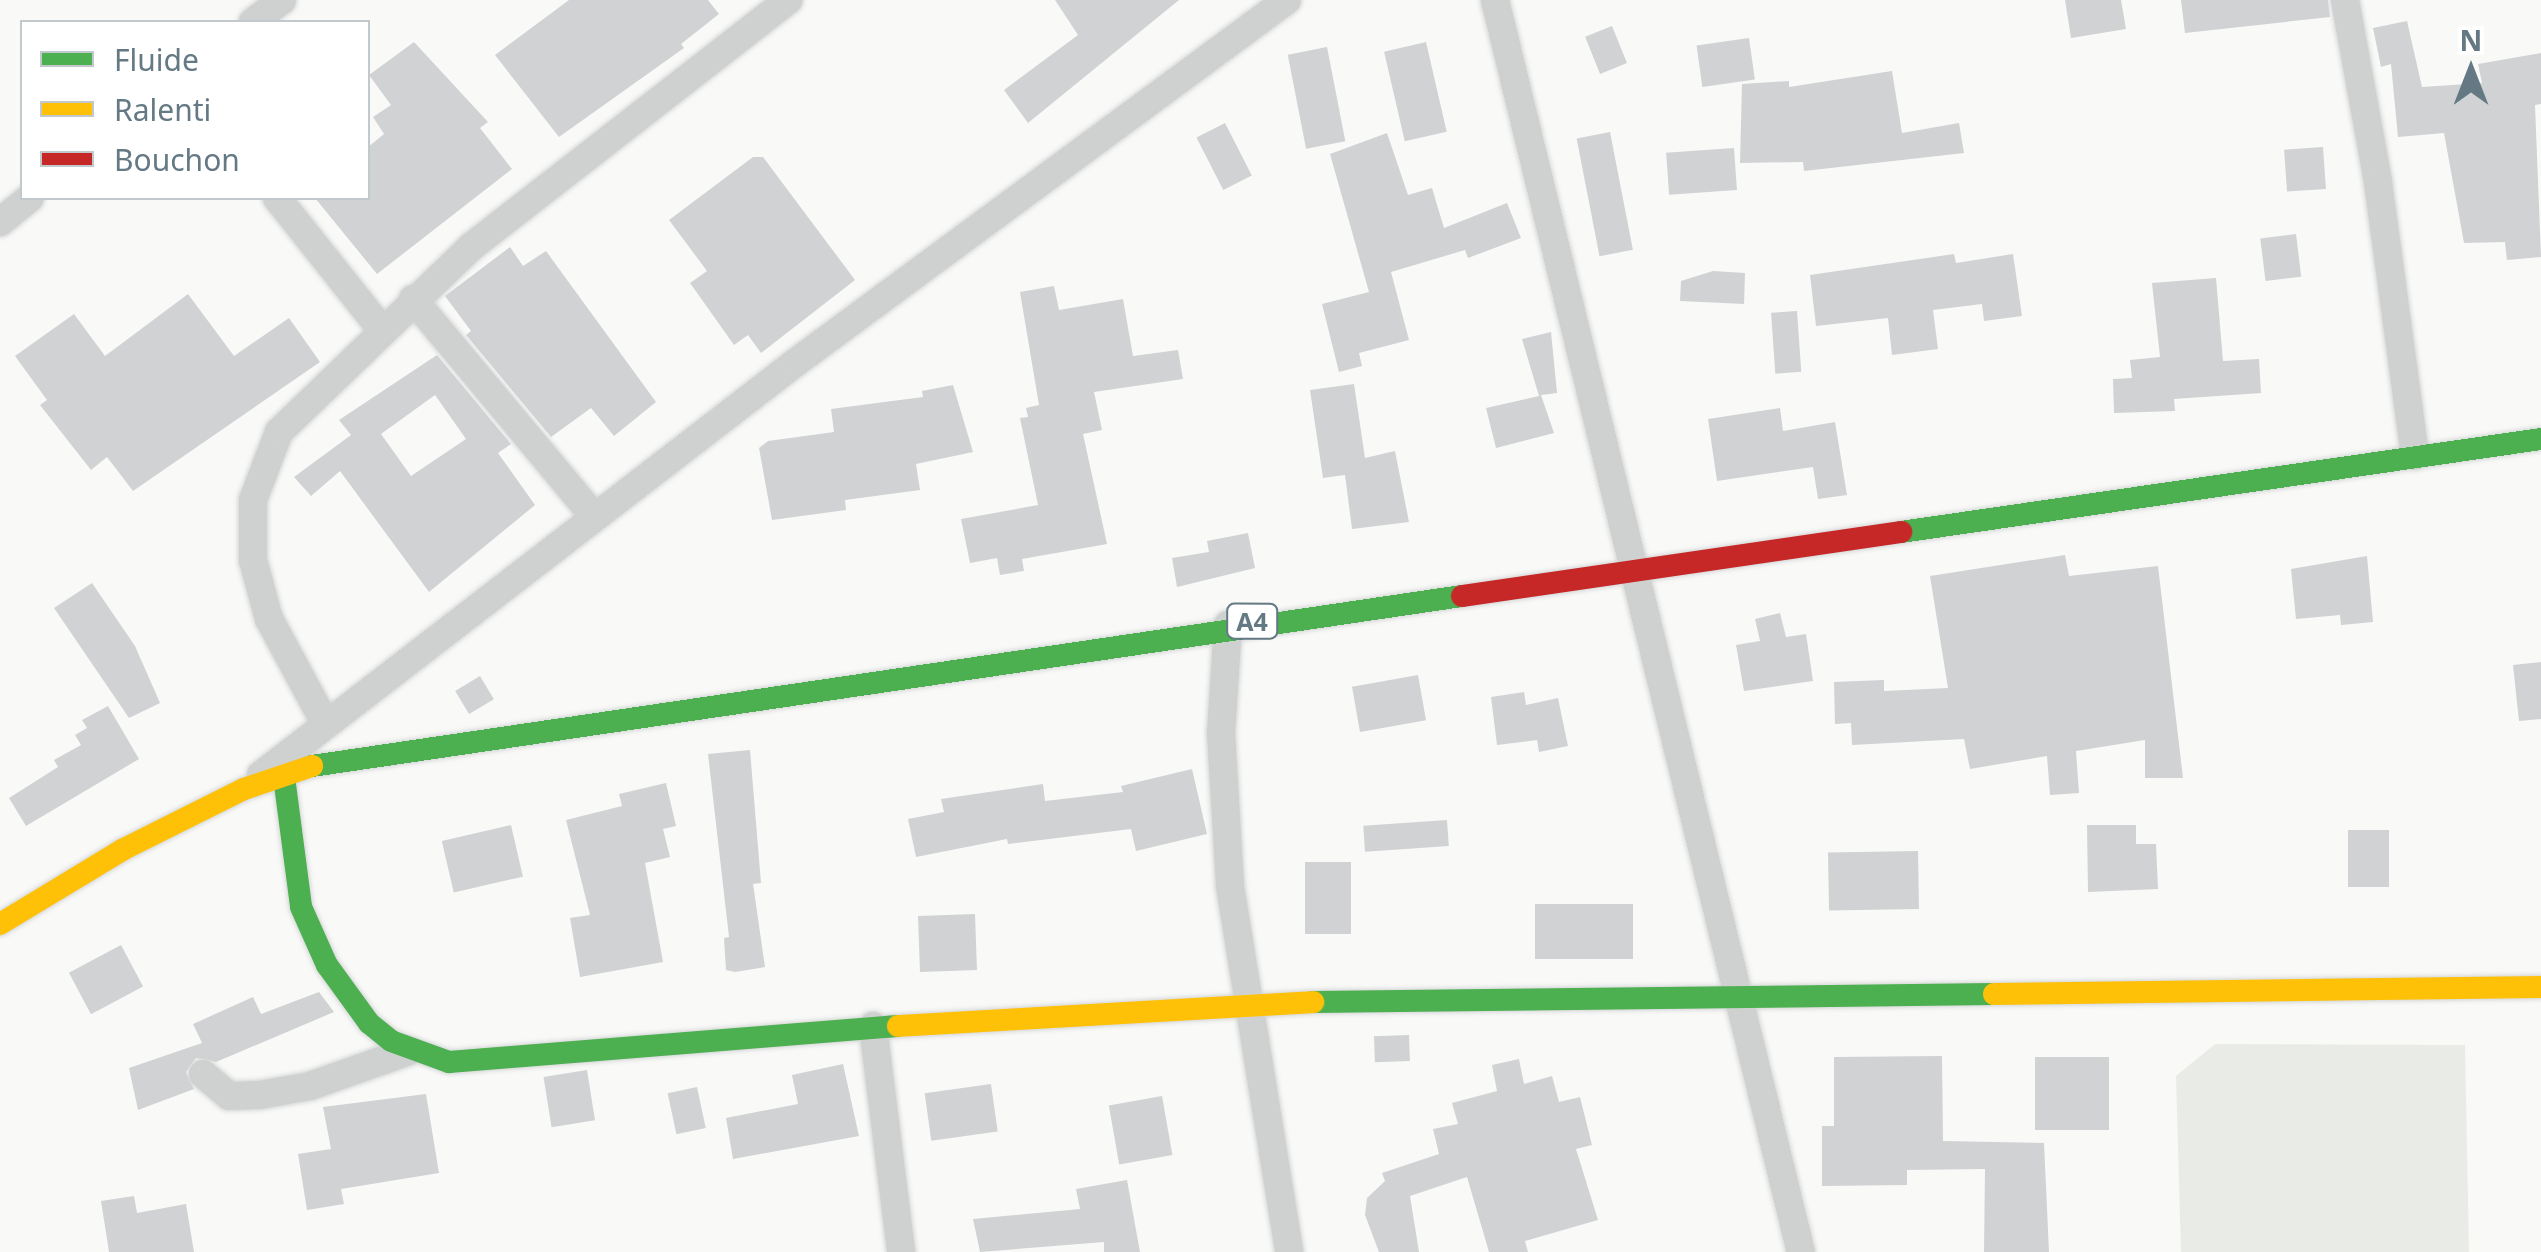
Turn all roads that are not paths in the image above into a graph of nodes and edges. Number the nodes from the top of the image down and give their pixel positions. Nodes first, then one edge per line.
1 (282, 0) edge
2 (788, 0) edge
3 (1287, 0) edge
4 (1495, 0) edge
5 (2345, 0) edge
6 (256, 20) edge
7 (28, 200) edge
8 (279, 200) edge
9 (0, 222) edge
10 (413, 299) junction
11 (382, 330) junction
12 (2541, 439) edge
13 (2415, 456) junction
14 (594, 516) junction
15 (1634, 566) junction
16 (1228, 625) junction
17 (324, 721) junction
18 (284, 776) junction
19 (244, 789) junction
20 (0, 924) edge
21 (2541, 988) edge
22 (1738, 1002) junction
23 (1248, 1004) junction
24 (873, 1026) junction
25 (409, 1051) junction
26 (202, 1074) dead end
27 (901, 1252) edge
28 (1290, 1252) edge
29 (1800, 1252) edge

1 - 6 street
2 - 10 street
3 - 14 street
4 - 15 street
5 - 13 street
7 - 9 street
8 - 11 street
10 - 11 street
10 - 14 street
11 - 17 street
12 - 13 main road, A4
13 - 15 main road, A4
14 - 17 street
15 - 16 main road, A4
15 - 22 street
16 - 18 main road, A4
16 - 23 street
17 - 19 street
18 - 19 main road, A4
18 - 25 main road
19 - 20 main road, A4
21 - 22 main road
22 - 23 main road
22 - 29 street
23 - 24 main road
23 - 28 street
24 - 25 main road
24 - 27 street
25 - 26 street

